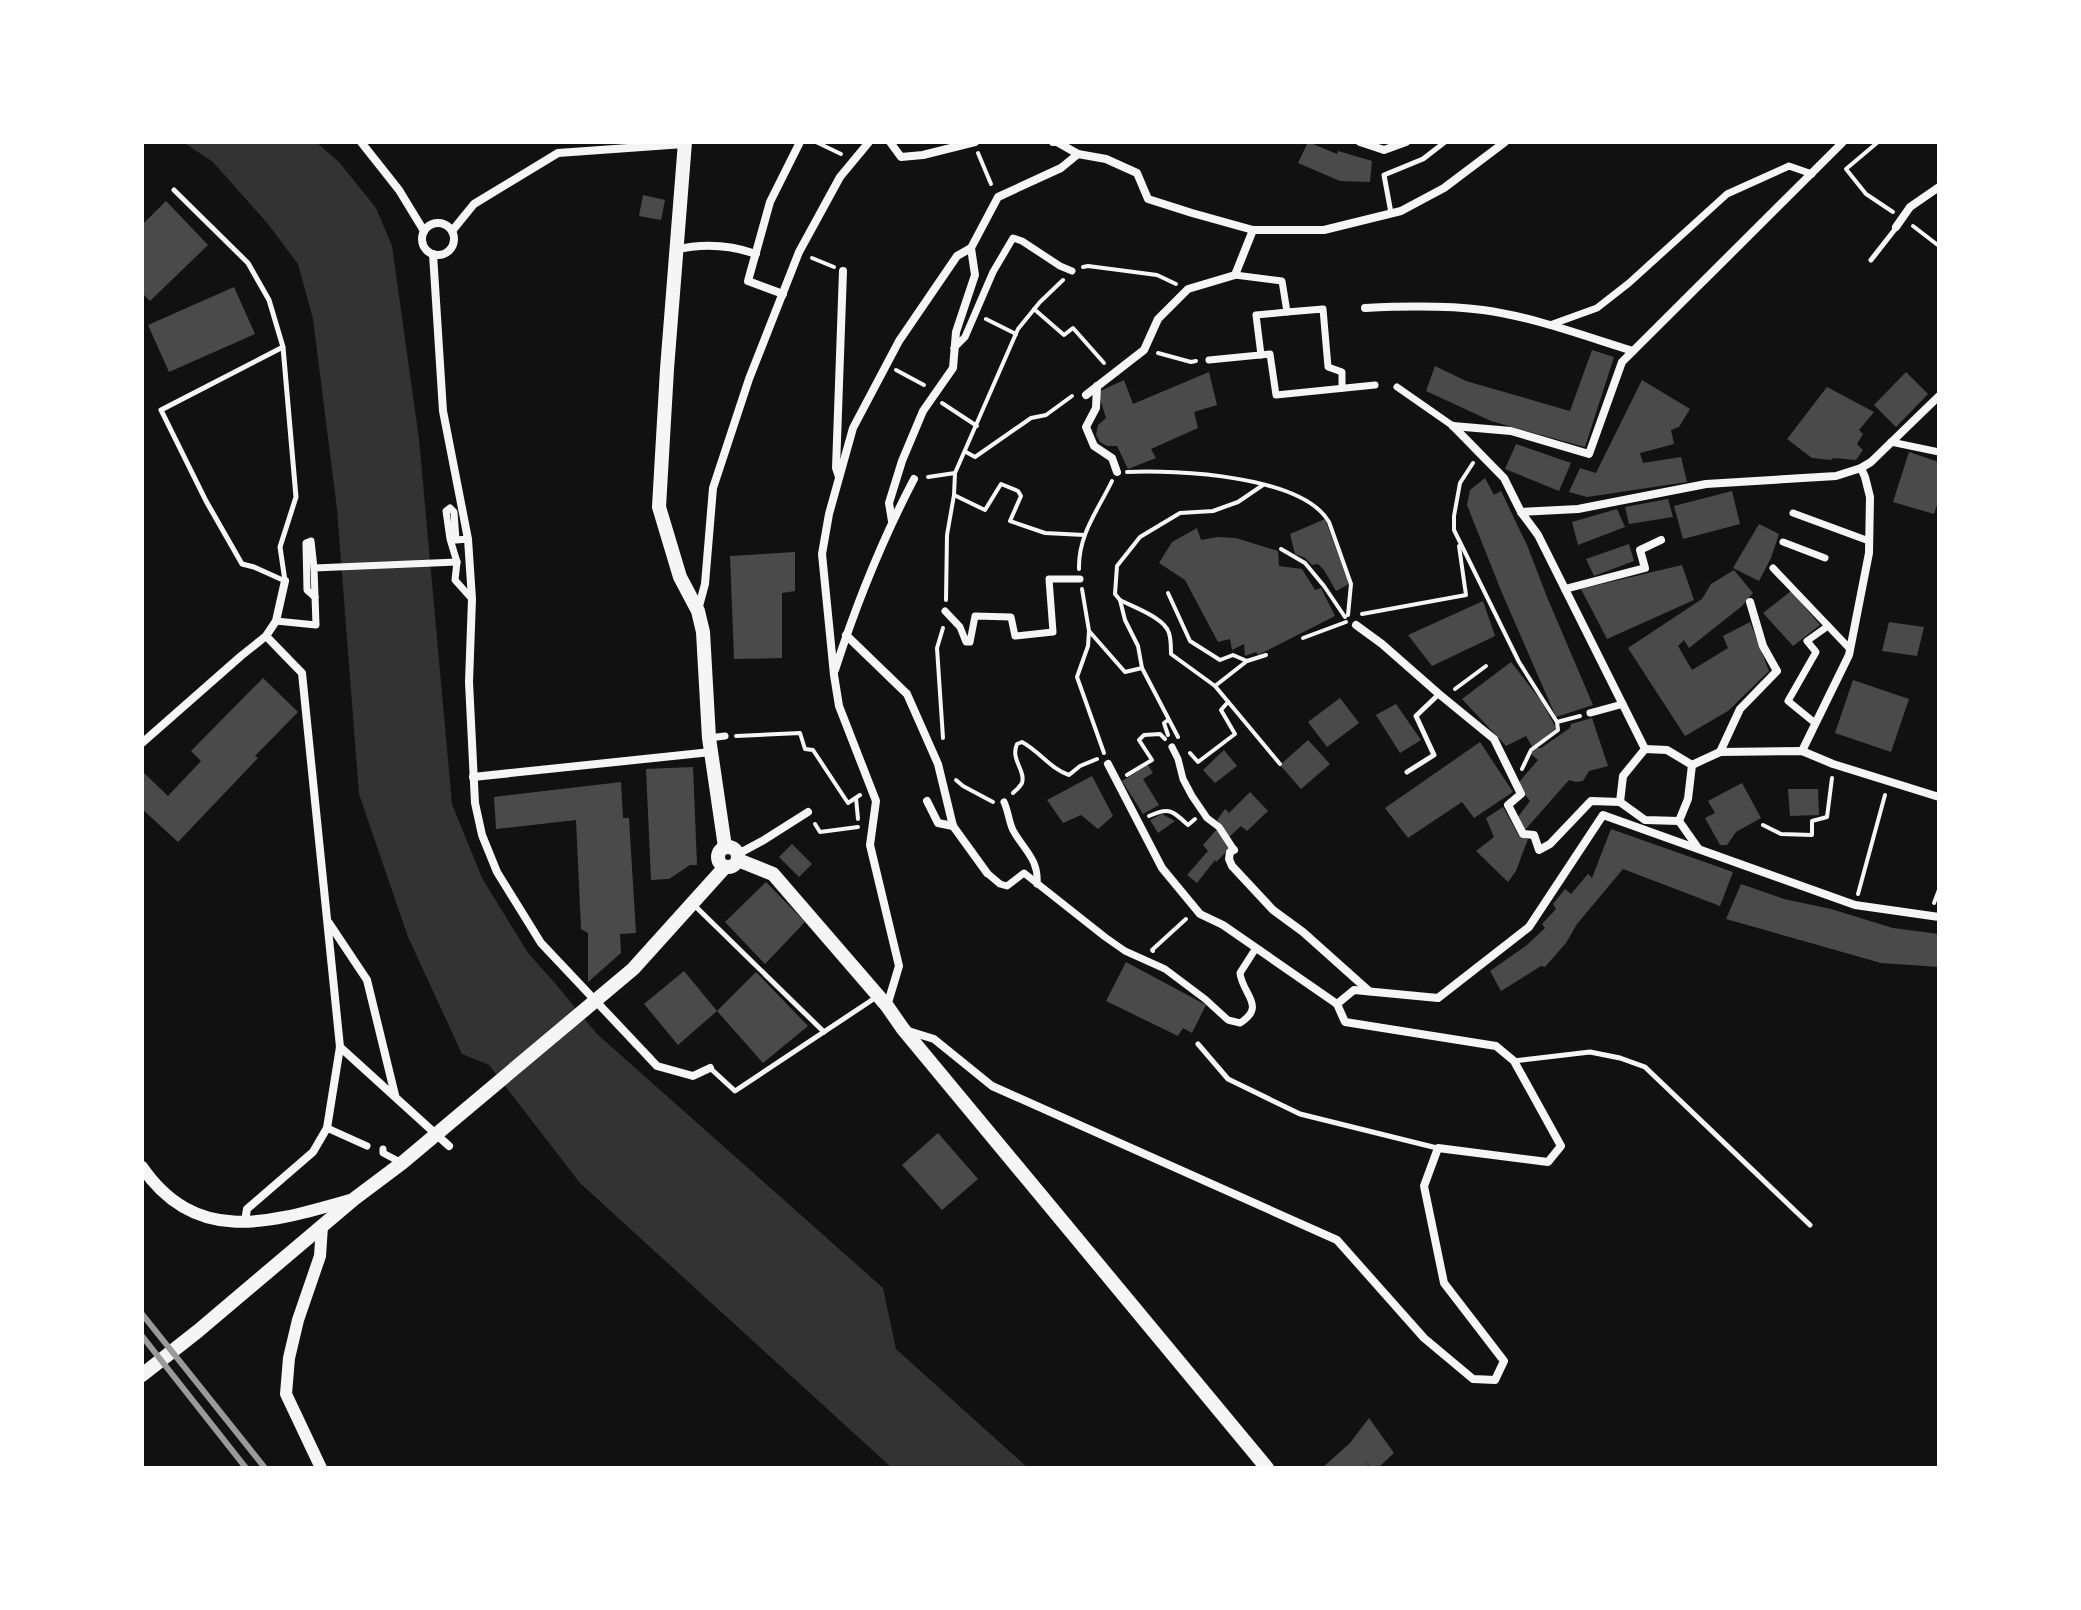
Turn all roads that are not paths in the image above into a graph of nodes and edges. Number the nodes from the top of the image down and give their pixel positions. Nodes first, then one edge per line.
1 (361, 142) edge
2 (800, 142) edge
3 (869, 142) edge
4 (890, 142) edge
5 (975, 142) edge
6 (1053, 142) edge
7 (1360, 142) edge
8 (1406, 142) edge
9 (1445, 142) edge
10 (1505, 142) edge
11 (1843, 142) edge
12 (684, 143) edge
13 (1384, 146) edge
14 (1078, 154) junction
15 (1812, 174) junction
16 (1939, 187) edge
17 (174, 190) dead end
18 (1391, 213) junction
19 (1896, 227) joint
20 (1253, 230) junction
21 (424, 231) junction
22 (452, 231) junction
23 (971, 248) junction
24 (675, 250) junction
25 (433, 254) junction
26 (756, 254) junction
27 (1871, 260) dead end
28 (843, 271) road end
29 (1072, 271) road end
30 (1235, 275) junction
31 (783, 294) junction
32 (1365, 308) dead end
33 (1287, 312) junction
34 (1550, 325) junction
35 (283, 347) junction
36 (954, 348) junction
37 (1633, 351) junction
38 (1261, 355) junction
39 (1209, 360) road end
40 (1375, 385) dead end
41 (1097, 386) junction
42 (1397, 387) dead end
43 (1342, 388) junction
44 (1086, 395) road end
45 (1939, 396) edge
46 (1453, 426) junction
47 (1891, 442) junction
48 (1939, 452) edge
49 (1861, 468) junction
50 (1117, 472) road end
51 (839, 477) junction
52 (914, 479) road end
53 (1521, 512) junction
54 (1793, 513) dead end
55 (892, 521) junction
56 (468, 539) junction
57 (1661, 540) dead end
58 (1869, 541) junction
59 (1783, 542) dead end
60 (1825, 558) dead end
61 (457, 562) junction
62 (314, 568) junction
63 (1773, 568) dead end
64 (1080, 579) road end
65 (285, 581) junction
66 (1565, 589) junction
67 (316, 598) junction
68 (472, 599) junction
69 (1750, 602) dead end
70 (698, 611) junction
71 (945, 611) road end
72 (276, 621) junction
73 (1351, 621) road end
74 (1828, 626) junction
75 (846, 635) junction
76 (266, 636) junction
77 (1850, 649) junction
78 (834, 675) junction
79 (1441, 696) junction
80 (1623, 704) junction
81 (1590, 713) road end
82 (1815, 723) junction
83 (725, 736) road end
84 (142, 743) edge
85 (710, 745) junction
86 (1172, 747) road end
87 (1645, 749) junction
88 (1802, 751) junction
89 (1720, 752) junction
90 (1108, 764) dead end
91 (1692, 765) junction
92 (1407, 772) dead end
93 (473, 777) junction
94 (1939, 797) edge
95 (927, 801) dead end
96 (1004, 802) road end
97 (1620, 802) junction
98 (808, 812) road end
99 (1679, 821) junction
100 (953, 826) junction
101 (1698, 848) junction
102 (1234, 850) joint
103 (731, 857) junction
104 (987, 873) joint
105 (1037, 884) junction
106 (693, 904) junction
107 (1939, 917) edge
108 (328, 921) junction
109 (1256, 948) junction
110 (1370, 991) junction
111 (883, 1001) junction
112 (1337, 1004) junction
113 (903, 1029) junction
114 (824, 1032) junction
115 (1198, 1044) dead end
116 (340, 1047) junction
117 (1514, 1061) junction
118 (710, 1068) joint
119 (395, 1095) junction
120 (327, 1128) junction
121 (367, 1146) dead end
122 (449, 1146) dead end
123 (1438, 1148) junction
124 (383, 1149) dead end
125 (406, 1160) junction
126 (142, 1167) edge
127 (354, 1199) junction
128 (245, 1221) junction
129 (1810, 1225) dead end
130 (322, 1226) junction
131 (142, 1375) edge
132 (321, 1468) edge
133 (1267, 1468) edge

1 - 21 street
2 - 26 street
3 - 31 street
4 - 5 street
6 - 14 street
7 - 13 street
8 - 13 street
9 - 18 lane
10 - 18 street
11 - 15 street
12 - 22 street
12 - 24 main road
14 - 20 street
14 - 23 street
15 - 34 street
15 - 37 street
16 - 19 street
17 - 35 lane
18 - 20 street
19 - 27 lane
20 - 30 street
21 - 22 street
21 - 25 street
22 - 25 street
23 - 36 street
23 - 51 street
24 - 26 street
24 - 70 main road
25 - 56 street
26 - 31 street
28 - 51 street
29 - 36 street
30 - 33 street
30 - 41 street
31 - 70 street
32 - 34 street
33 - 38 street
33 - 43 street
34 - 37 street
35 - 65 lane
35 - 65 lane
36 - 55 street
37 - 46 street
38 - 39 street
38 - 43 street
40 - 43 street
41 - 44 street
41 - 50 street
42 - 46 street
45 - 47 street
46 - 53 street
47 - 48 street
47 - 49 street
49 - 53 street
49 - 58 street
51 - 78 street
52 - 55 street
53 - 66 street
54 - 58 street
55 - 75 street
56 - 61 street
56 - 68 street
57 - 66 street
58 - 77 street
59 - 60 street
61 - 62 street
61 - 68 street
62 - 67 street
62 - 67 street
63 - 74 street
64 - 71 street
65 - 72 street
66 - 80 street
67 - 72 street
68 - 93 street
69 - 89 street
70 - 85 main road
72 - 76 street
73 - 79 street
74 - 77 street
74 - 82 street
75 - 78 street
75 - 100 street
76 - 84 street
76 - 108 street
77 - 82 street
78 - 111 street
79 - 92 lane
79 - 97 street
80 - 81 street
80 - 87 street
82 - 88 street
83 - 85 street
85 - 93 street
85 - 103 main road
86 - 102 street
87 - 91 street
87 - 97 street
88 - 89 street
88 - 94 street
89 - 91 street
90 - 109 street
91 - 99 street
93 - 118 street
95 - 100 street
96 - 105 street
97 - 99 street
98 - 103 street
99 - 101 street
100 - 104 street
101 - 107 street
101 - 110 street
102 - 110 street
103 - 106 main road
103 - 111 main road
104 - 105 street
105 - 109 street
106 - 114 lane
106 - 125 main road
108 - 116 street
108 - 119 street
109 - 112 street
110 - 112 street
111 - 113 main road
111 - 114 lane
112 - 117 street
113 - 123 street
113 - 133 main road
114 - 118 lane
115 - 123 lane
116 - 119 street
116 - 120 street
117 - 123 street
117 - 129 lane
119 - 122 street
120 - 121 street
120 - 128 street
124 - 125 street
125 - 127 main road
126 - 128 street
127 - 128 street
127 - 130 main road
130 - 131 main road
130 - 132 street

